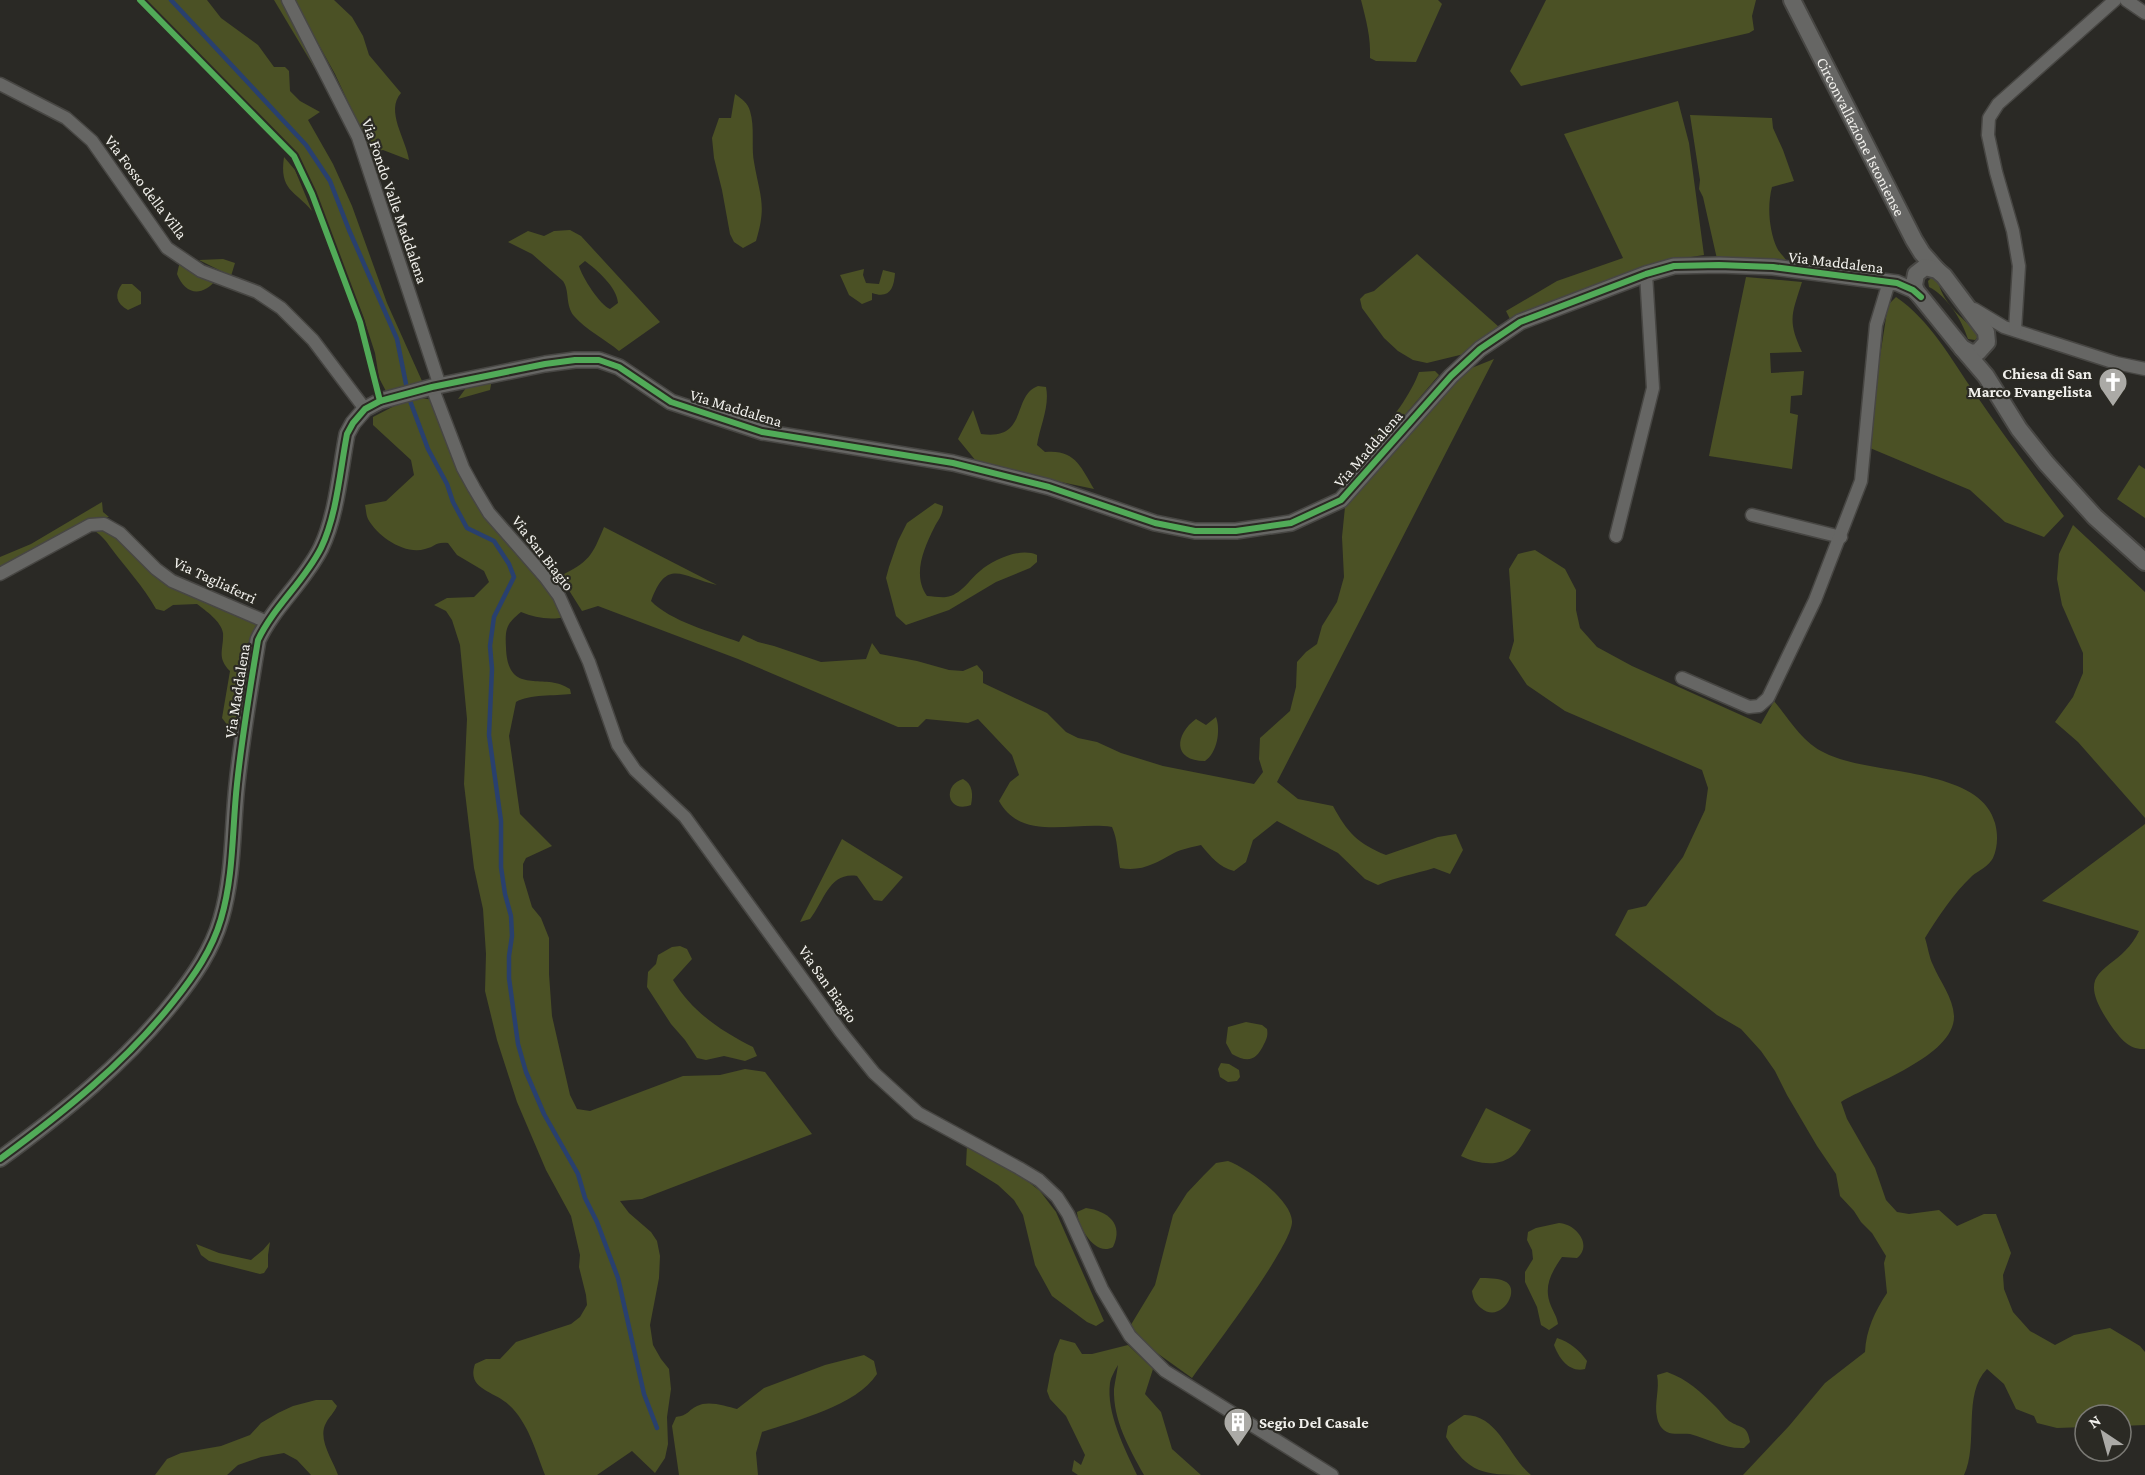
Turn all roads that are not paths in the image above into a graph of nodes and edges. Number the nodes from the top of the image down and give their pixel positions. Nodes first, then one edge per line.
1 (288, 0) edge
2 (1792, 0) edge
3 (2115, 0) edge
4 (2126, 0) edge
5 (2145, 13) edge
6 (0, 84) edge
7 (1914, 240) junction
8 (1937, 270) junction
9 (1917, 273) junction
10 (1646, 274) junction
11 (1893, 283) junction
12 (1921, 297) junction
13 (1962, 299) junction
14 (2010, 329) junction
15 (1986, 344) junction
16 (1962, 348) junction
17 (2145, 369) edge
18 (1986, 376) junction
19 (433, 387) junction
20 (365, 409) junction
21 (1752, 515) dead end
22 (1616, 536) dead end
23 (1841, 537) junction
24 (2145, 562) edge
25 (0, 574) edge
26 (267, 622) junction
27 (1682, 678) dead end
28 (0, 1159) edge
29 (1332, 1475) edge

1 - 19 street, Via Fondo Valle Maddalena
2 - 7 main road, Circonvallazione Istoniense
3 - 14 street
4 - 5 street
6 - 20 street, Via Fosso della Villa
7 - 8 main road, Circonvallazione Istoniense
7 - 9 main road
8 - 9 main road
8 - 13 main road, Circonvallazione Istoniense
9 - 11 street, Via Maddalena
9 - 12 main road
10 - 11 street, Via Maddalena
10 - 19 street, Via Maddalena
10 - 22 street
11 - 12 street, Via Maddalena
11 - 23 street
12 - 16 main road
13 - 14 street
13 - 15 main road, Circonvallazione Istoniense
14 - 15 street
14 - 17 street
15 - 16 main road
15 - 18 main road
16 - 18 main road
18 - 24 main road
19 - 20 street, Via Maddalena
19 - 29 street, Via San Biagio
20 - 26 street, Via Maddalena
21 - 23 street
23 - 27 street
25 - 26 street, Via Tagliaferri
26 - 28 street, Via Maddalena

